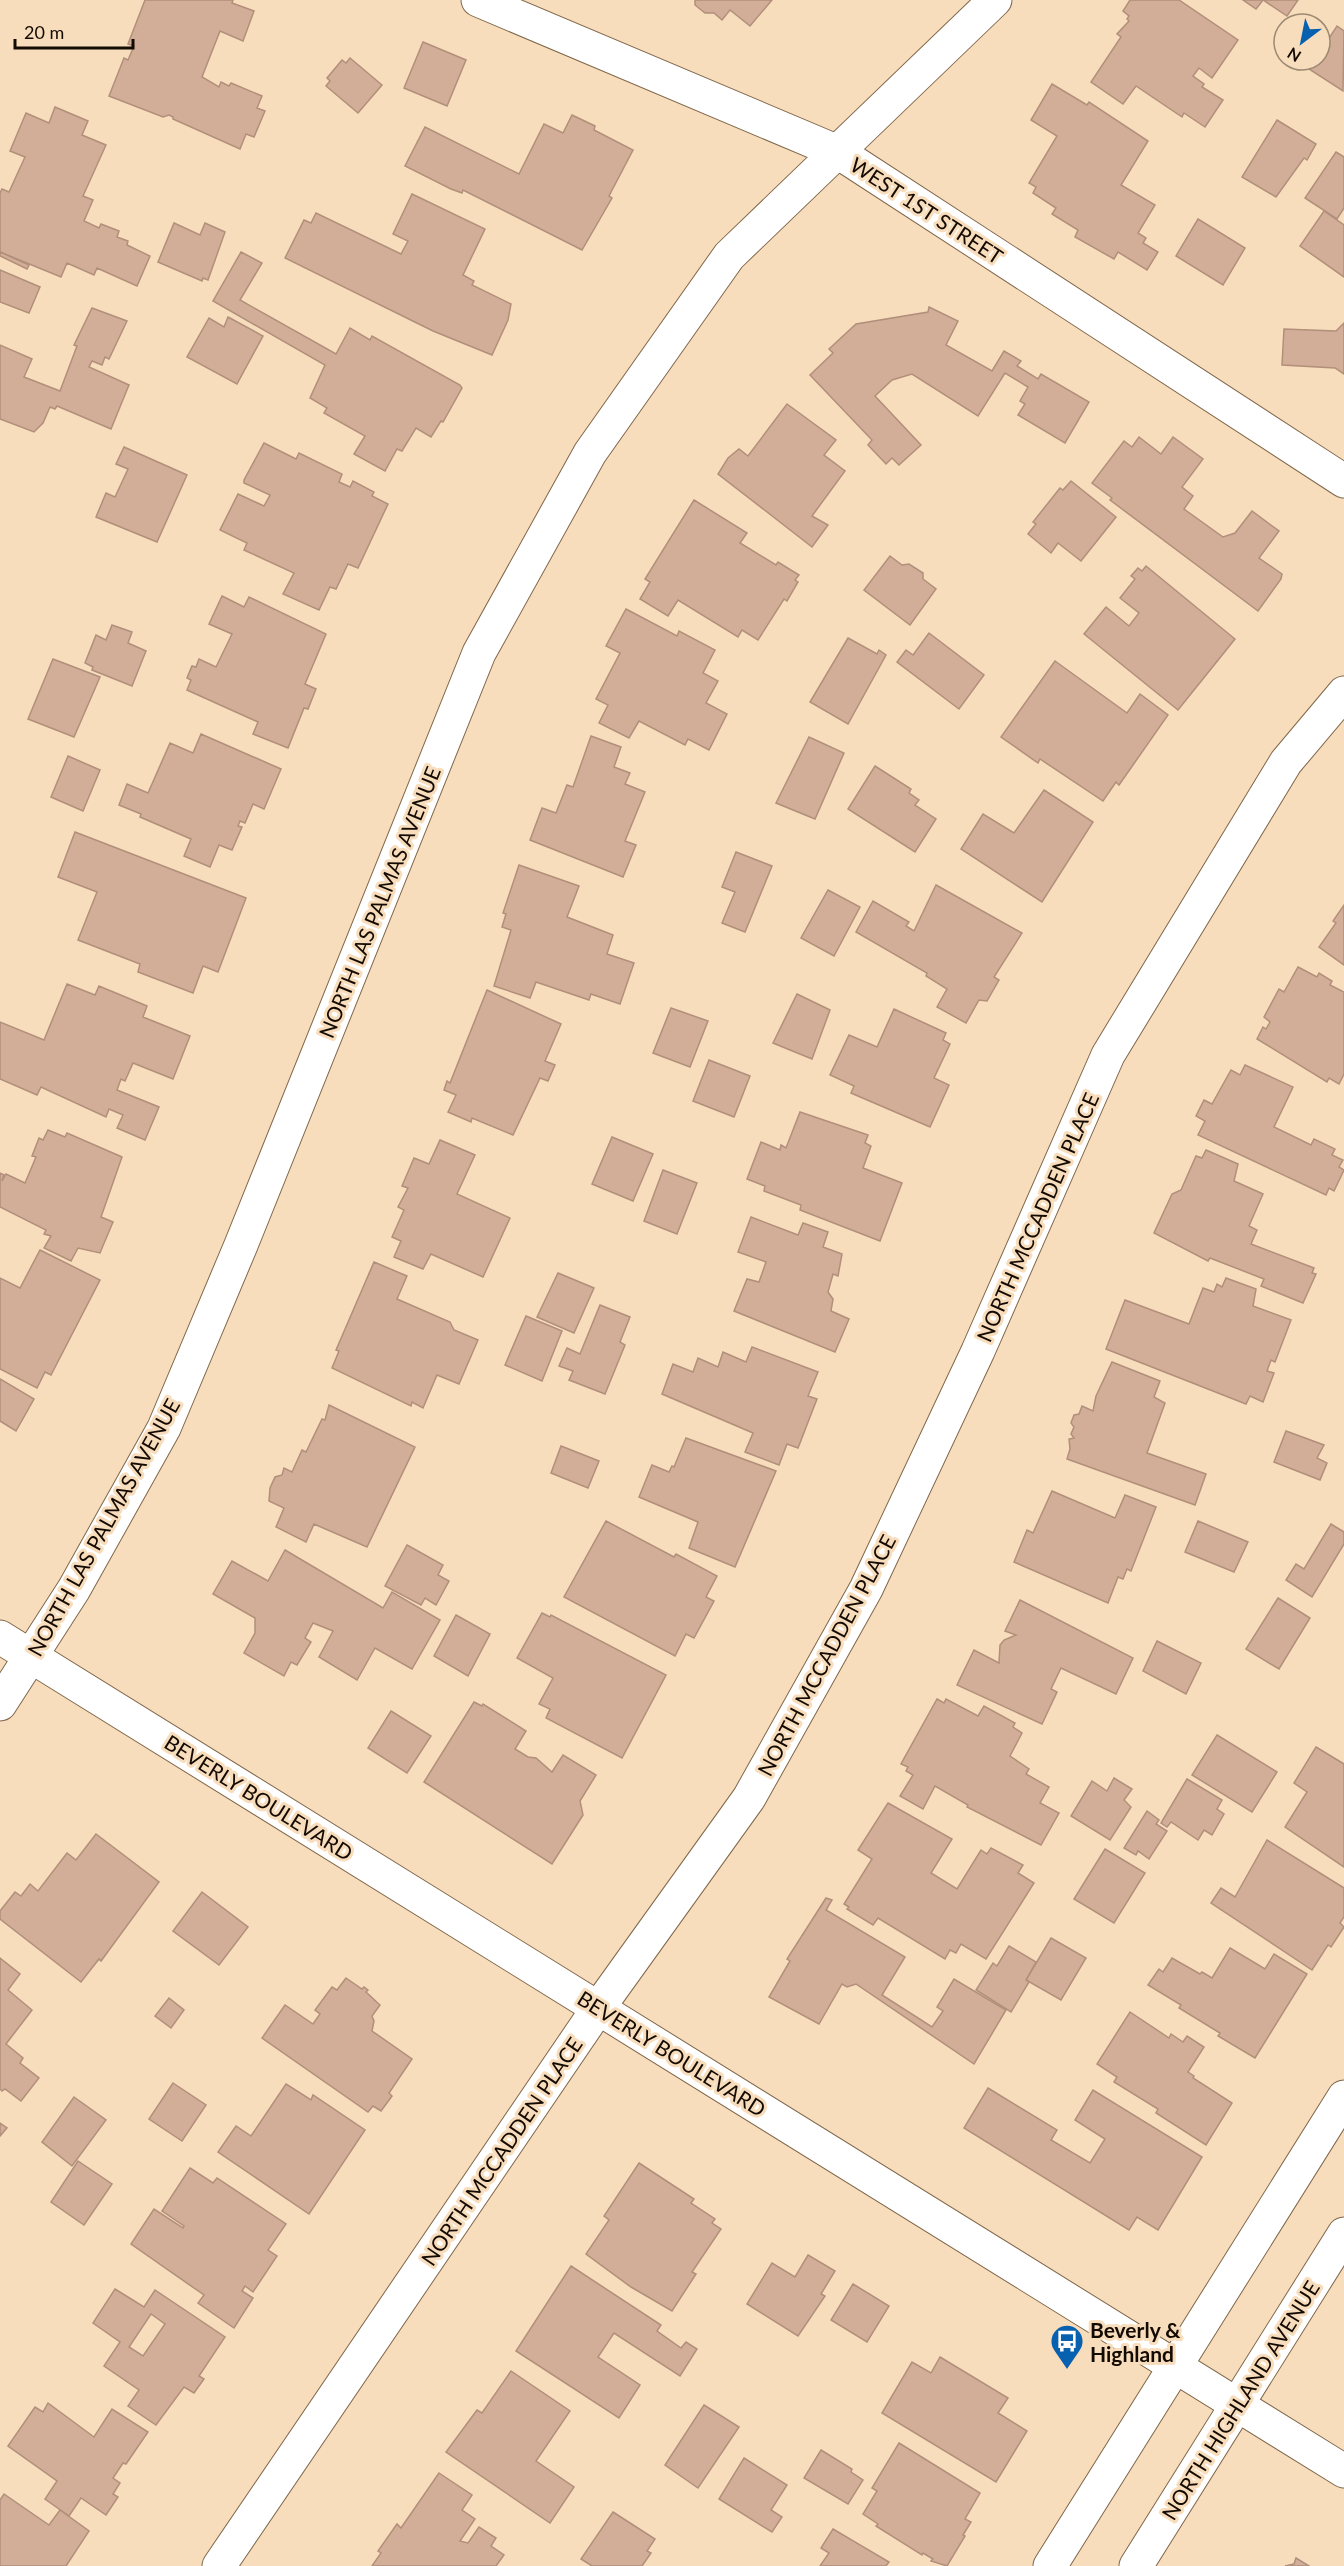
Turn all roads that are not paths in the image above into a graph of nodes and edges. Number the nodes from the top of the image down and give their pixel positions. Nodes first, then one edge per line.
1 (478, 0) edge
2 (995, 0) edge
3 (838, 152) junction
4 (1344, 481) edge
5 (1344, 693) edge
6 (0, 1637) edge
7 (32, 1656) junction
8 (0, 1704) edge
9 (599, 2007) junction
10 (1344, 2097) edge
11 (1344, 2234) edge
12 (1174, 2364) junction
13 (1237, 2403) junction
14 (1344, 2471) edge
15 (219, 2566) edge
16 (1050, 2566) edge
17 (1136, 2566) edge

1 - 3 street, WEST 1ST STREET
2 - 3 street, NORTH LAS PALMAS AVENUE
3 - 4 street, WEST 1ST STREET
3 - 7 street, NORTH LAS PALMAS AVENUE
5 - 9 street, NORTH MCCADDEN PLACE
6 - 7 street, BEVERLY BOULEVARD
7 - 8 street, NORTH LAS PALMAS AVENUE
7 - 9 street, BEVERLY BOULEVARD
9 - 12 street, BEVERLY BOULEVARD
9 - 15 street, NORTH MCCADDEN PLACE
10 - 12 street
11 - 13 street, NORTH HIGHLAND AVENUE
12 - 13 street, BEVERLY BOULEVARD
12 - 16 street
13 - 14 street, BEVERLY BOULEVARD
13 - 17 street, NORTH HIGHLAND AVENUE

